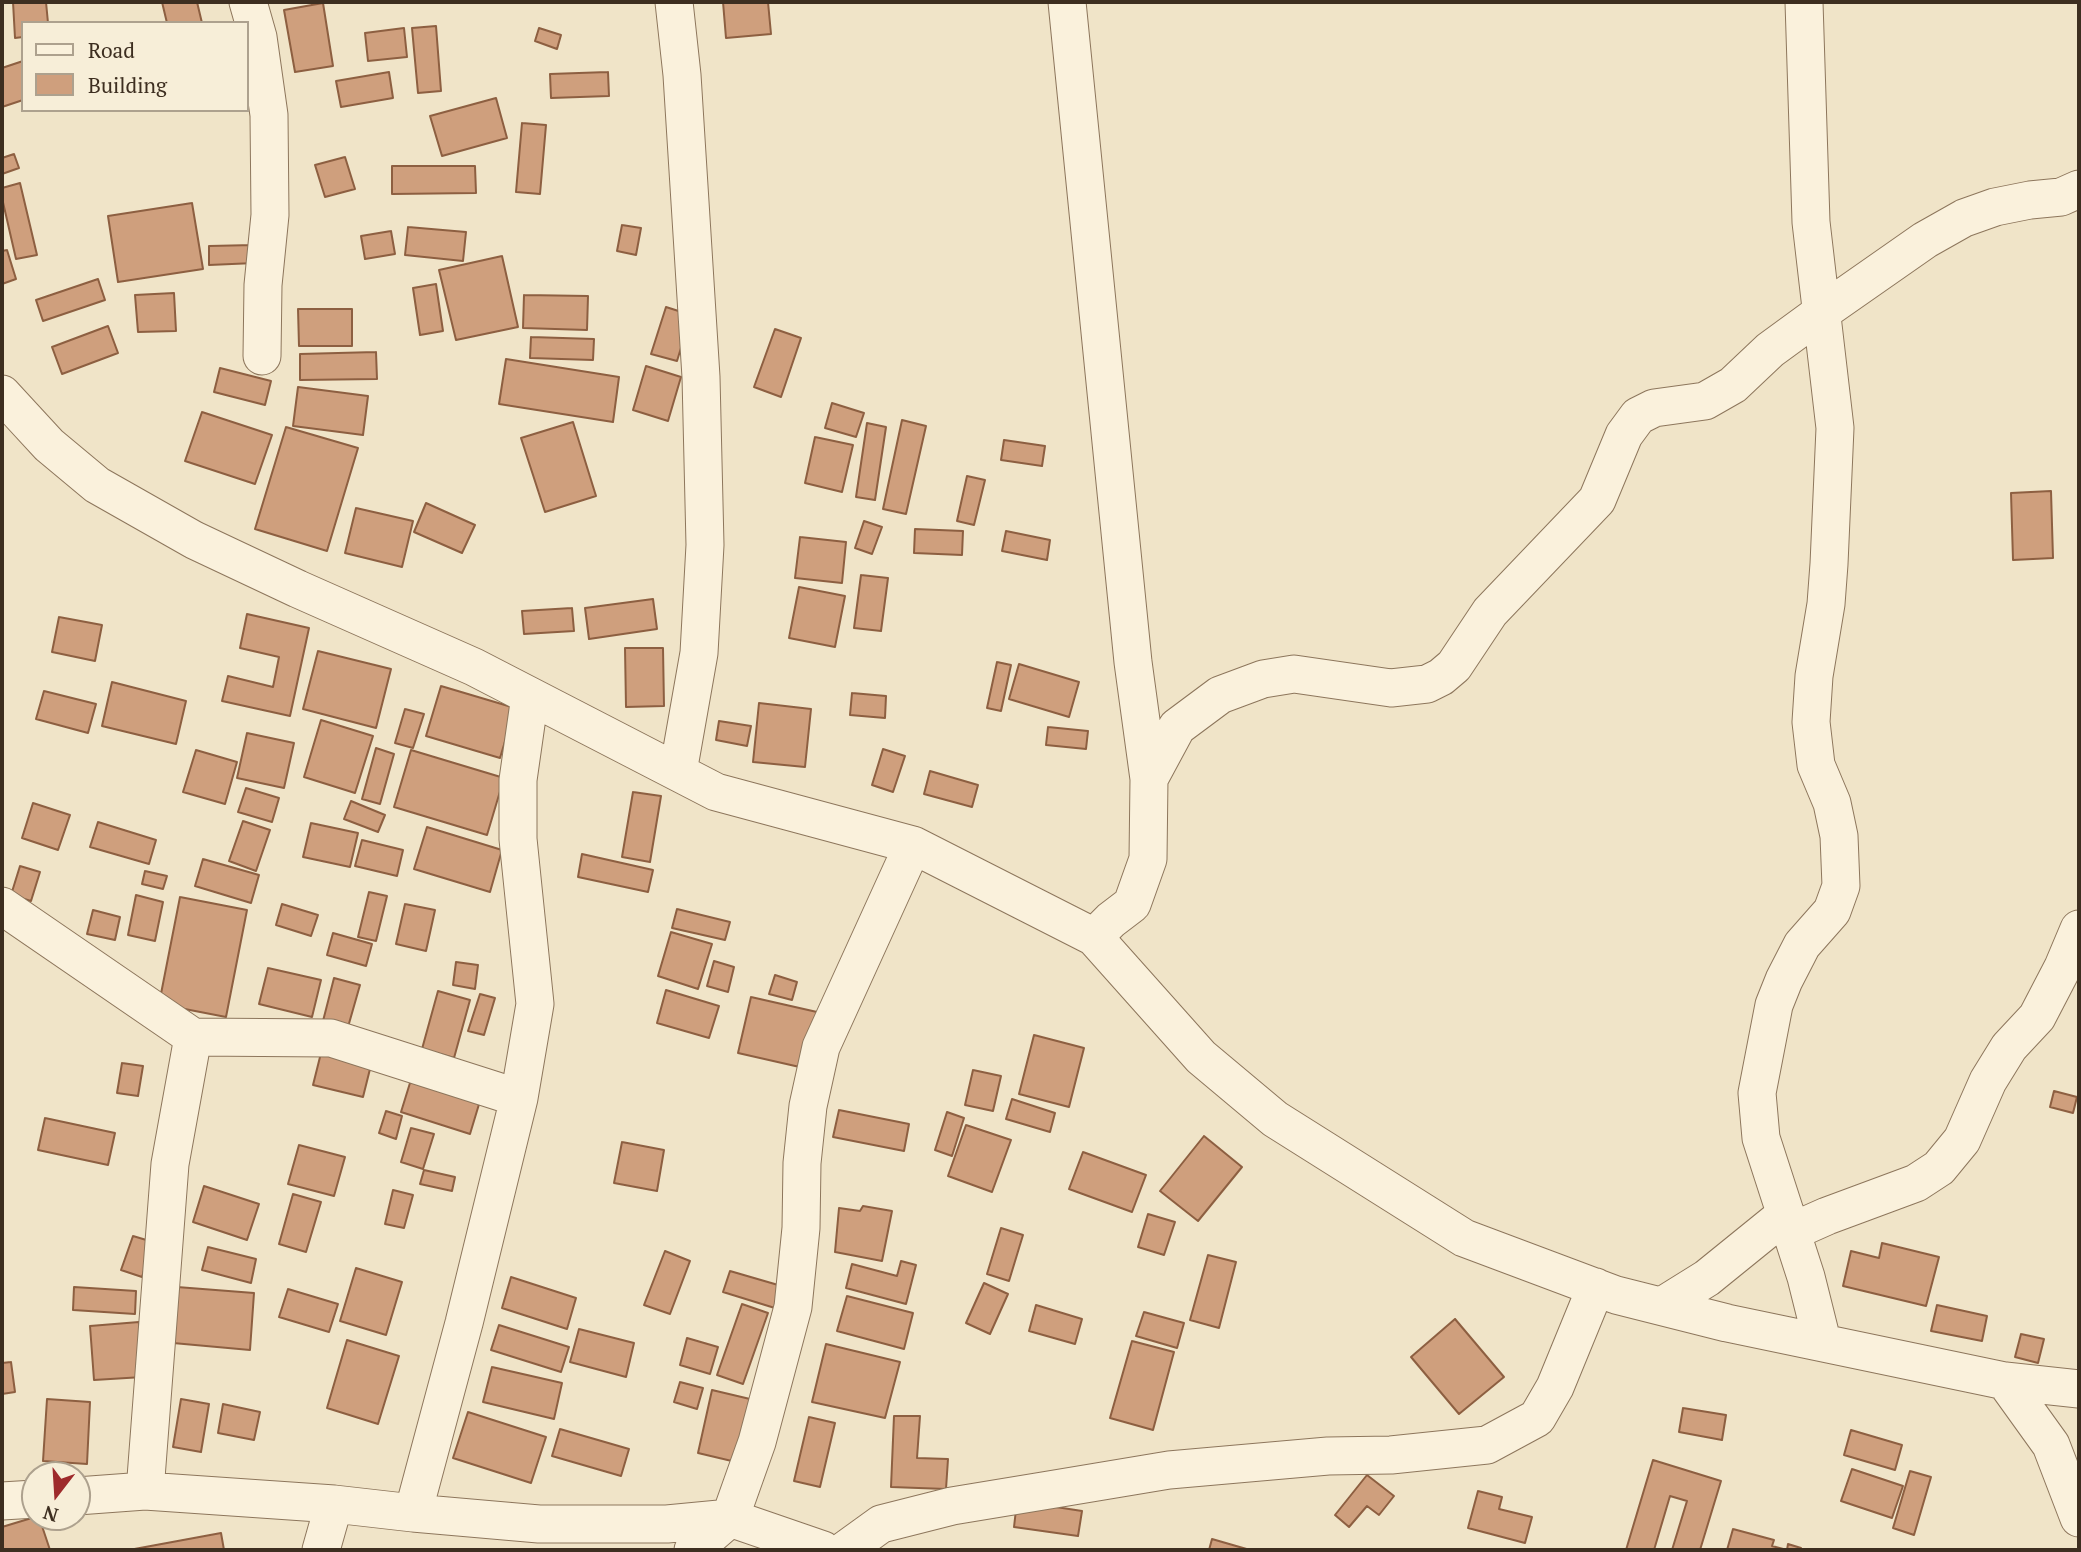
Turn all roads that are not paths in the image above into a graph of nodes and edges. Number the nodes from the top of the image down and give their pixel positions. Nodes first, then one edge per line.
1 (248, 2) edge
2 (674, 2) edge
3 (1067, 2) edge
4 (1804, 2) edge
5 (2079, 189) edge
6 (1822, 312) junction
7 (262, 356) dead end
8 (2, 394) edge
9 (530, 696) junction
10 (678, 772) junction
11 (1149, 779) junction
12 (913, 845) junction
13 (2, 906) edge
14 (2079, 929) edge
15 (1094, 937) junction
16 (193, 1037) junction
17 (519, 1098) junction
18 (1789, 1223) junction
19 (1596, 1287) junction
20 (1662, 1306) junction
21 (1822, 1341) junction
22 (2005, 1381) junction
23 (2079, 1389) edge
24 (145, 1491) junction
25 (91, 1495) edge
26 (21, 1500) edge
27 (2, 1501) edge
28 (334, 1504) junction
29 (413, 1513) junction
30 (730, 1518) junction
31 (2079, 1518) edge
32 (321, 1550) edge
33 (693, 1550) edge
34 (823, 1550) edge
35 (845, 1550) edge

1 - 7 street
2 - 10 street
3 - 11 street
4 - 6 street
5 - 6 street
6 - 11 street
6 - 18 street
8 - 9 street
9 - 10 street
9 - 17 street
10 - 12 street
11 - 15 street
12 - 15 street
12 - 30 street
13 - 16 street
14 - 18 street
15 - 19 street
16 - 17 street
16 - 24 street
17 - 29 street
18 - 20 street
18 - 21 street
19 - 20 street
19 - 35 street
20 - 21 street
21 - 22 street
22 - 23 street
22 - 31 street
24 - 25 street
24 - 28 street
26 - 27 street
28 - 29 street
28 - 32 street
29 - 30 street
30 - 33 street
30 - 34 street

